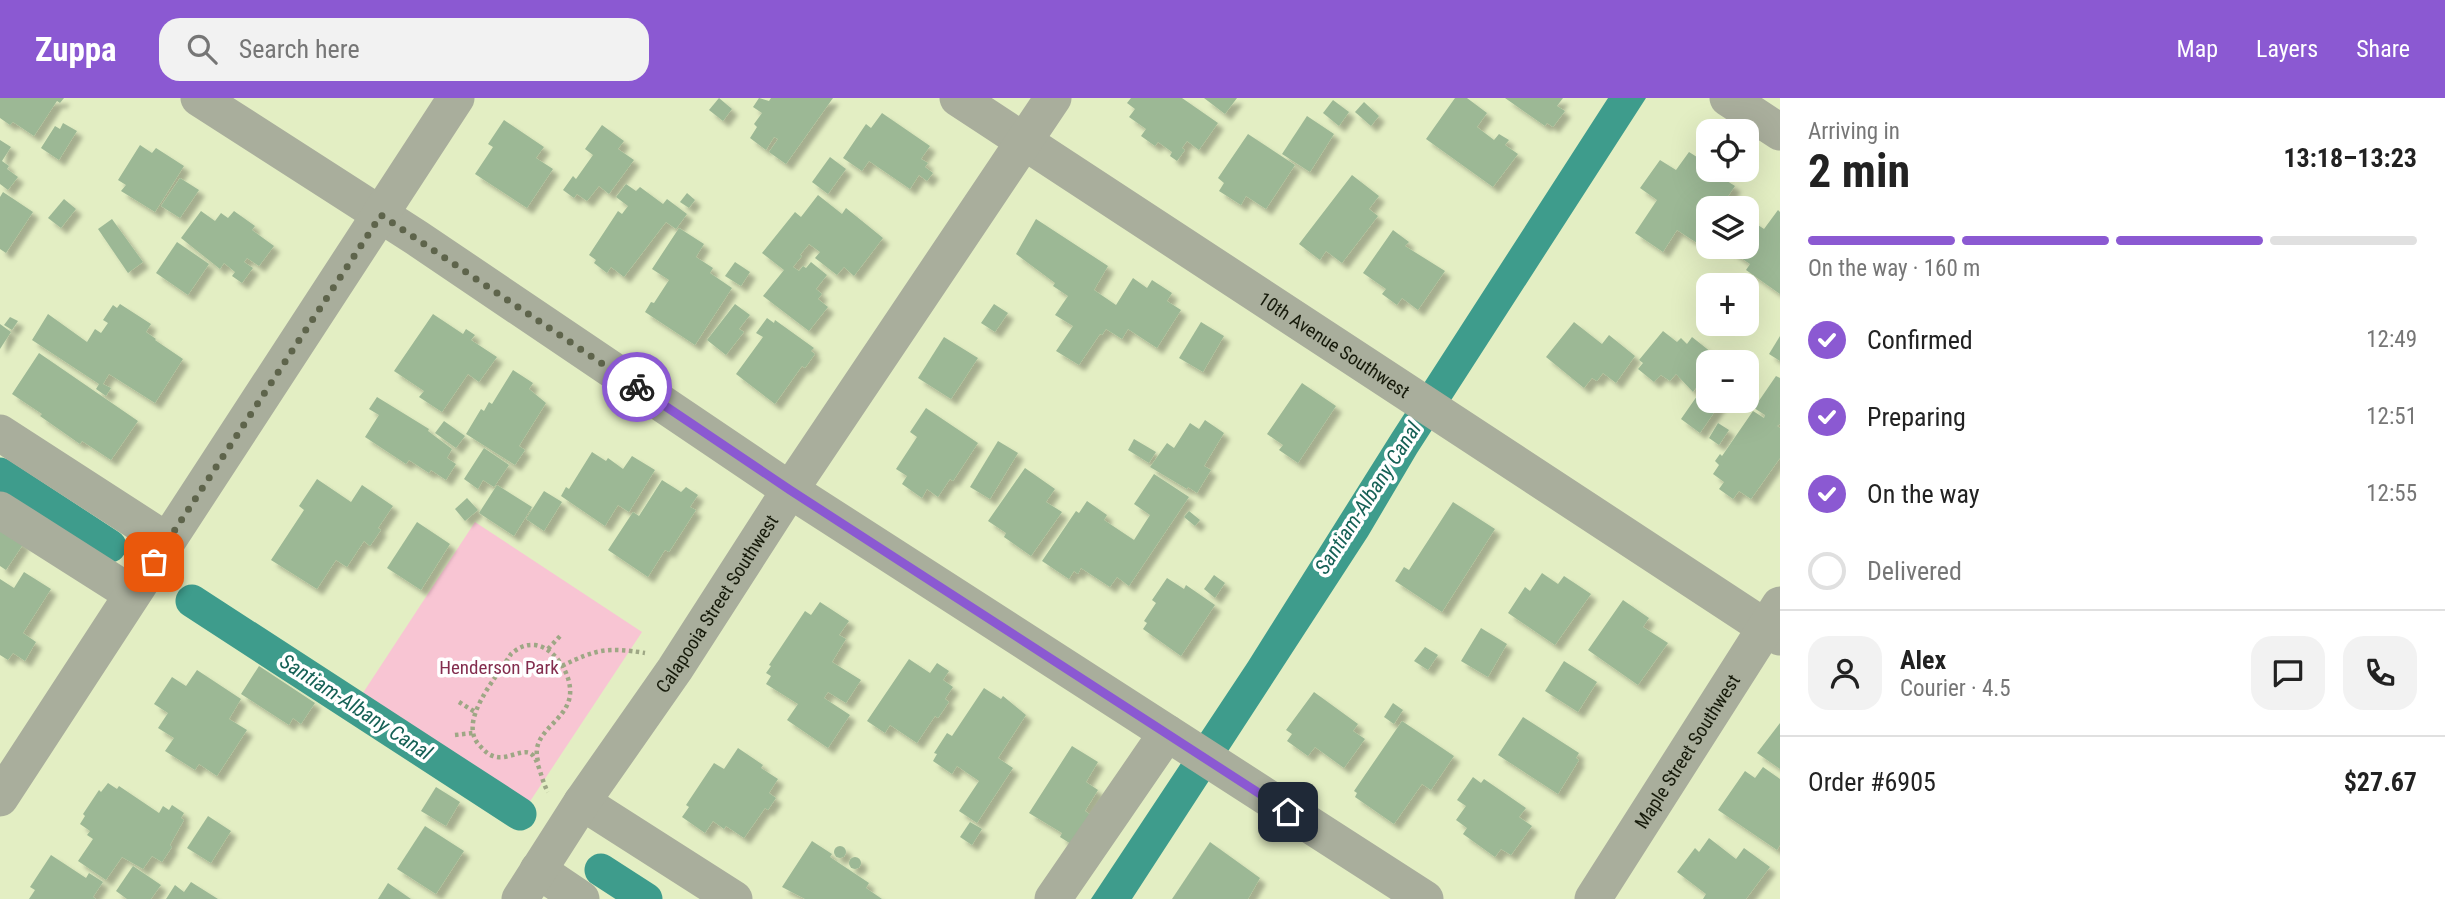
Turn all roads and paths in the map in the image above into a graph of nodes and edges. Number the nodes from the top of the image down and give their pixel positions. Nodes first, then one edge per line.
1 (199, 98) edge
2 (456, 98) edge
3 (958, 98) edge
4 (1053, 98) edge
5 (1728, 98) edge
6 (1780, 132) edge
7 (1026, 142) junction
8 (381, 215) junction
9 (0, 433) edge
10 (790, 490) junction
11 (0, 510) edge
12 (167, 541) junction
13 (132, 594) junction
14 (1775, 623) edge
15 (561, 635) dead end
16 (548, 649) junction
17 (682, 659) junction
18 (562, 666) junction
19 (459, 702) dead end
20 (475, 712) junction
21 (473, 733) junction
22 (455, 735) dead end
23 (1174, 738) junction
24 (538, 761) junction
25 (0, 798) edge
26 (575, 814) junction
27 (529, 885) edge
28 (582, 899) edge
29 (734, 899) edge
30 (1053, 899) edge
31 (1425, 899) edge
32 (1593, 899) edge

1 - 8 street
2 - 8 street
3 - 7 street, 10th Avenue Southwest
4 - 7 street, Calapooia Street Southwest
5 - 6 street
7 - 10 street, Calapooia Street Southwest
7 - 14 street, 10th Avenue Southwest
8 - 10 street
8 - 12 street
9 - 12 street
10 - 17 street, Calapooia Street Southwest
10 - 23 street
11 - 13 street
12 - 13 street
13 - 25 street
14 - 32 street, Maple Street Southwest
15 - 16 path
16 - 18 path
16 - 20 path
17 - 18 path
17 - 26 street, Calapooia Street Southwest
18 - 24 path
19 - 20 path
20 - 21 path
21 - 22 path
21 - 24 path
23 - 30 street
23 - 31 street
24 - 26 path
26 - 27 street, Calapooia Street Southwest
26 - 29 street
27 - 28 street

